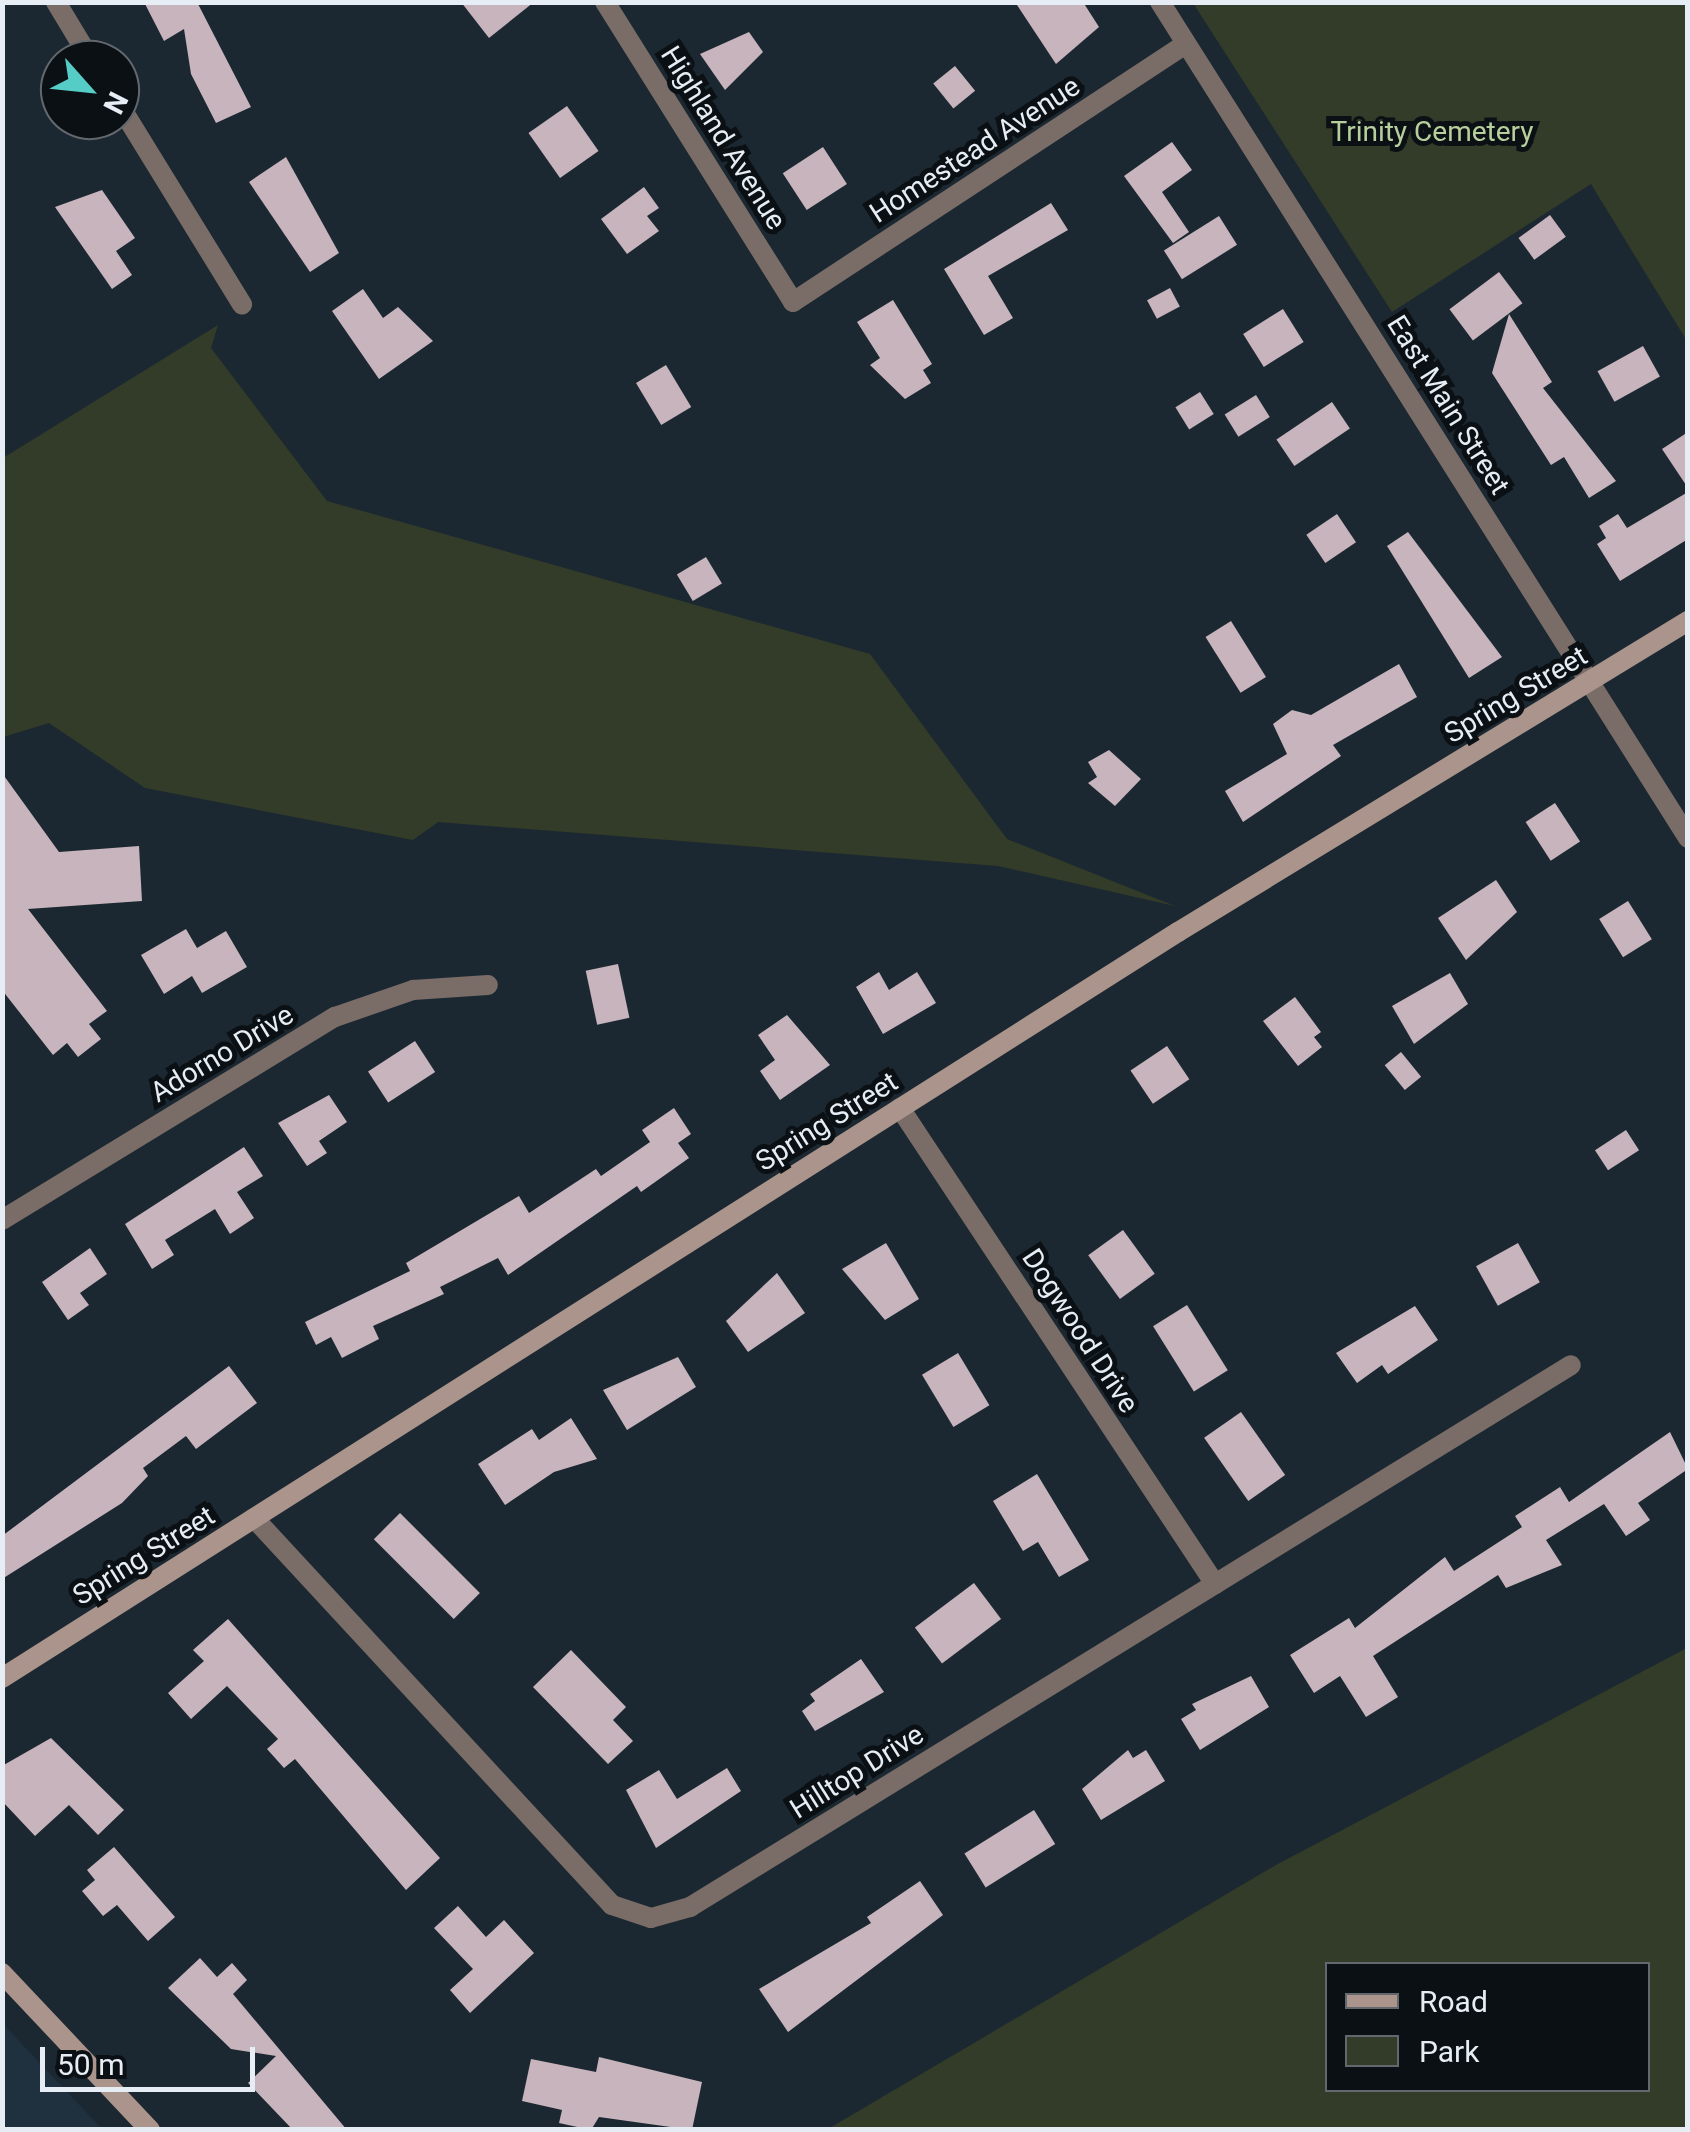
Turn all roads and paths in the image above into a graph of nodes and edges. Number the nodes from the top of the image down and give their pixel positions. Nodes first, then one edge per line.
1 (56, 2) edge
2 (605, 2) edge
3 (1160, 2) edge
4 (79, 40) edge
5 (1186, 44) junction
6 (140, 138) edge
7 (794, 302) joint
8 (242, 304) dead end
9 (1688, 621) edge
10 (1591, 682) junction
11 (1688, 838) edge
12 (488, 985) dead end
13 (900, 1108) junction
14 (2, 1220) edge
15 (1571, 1365) dead end
16 (254, 1518) junction
17 (1214, 1584) junction
18 (2, 1678) edge
19 (2, 1973) edge
20 (150, 2130) edge

1 - 4 street
2 - 7 street, Highland Avenue
3 - 5 street, East Main Street
5 - 7 street, Homestead Avenue
5 - 10 street, East Main Street
6 - 8 street
9 - 10 street, Spring Street
10 - 11 street, East Main Street
10 - 13 street, Spring Street
12 - 14 street, Adorno Drive
13 - 16 street, Spring Street
13 - 17 street, Dogwood Drive
15 - 17 street, Hilltop Drive
16 - 17 street, Hilltop Drive
16 - 18 street, Spring Street
19 - 20 street

